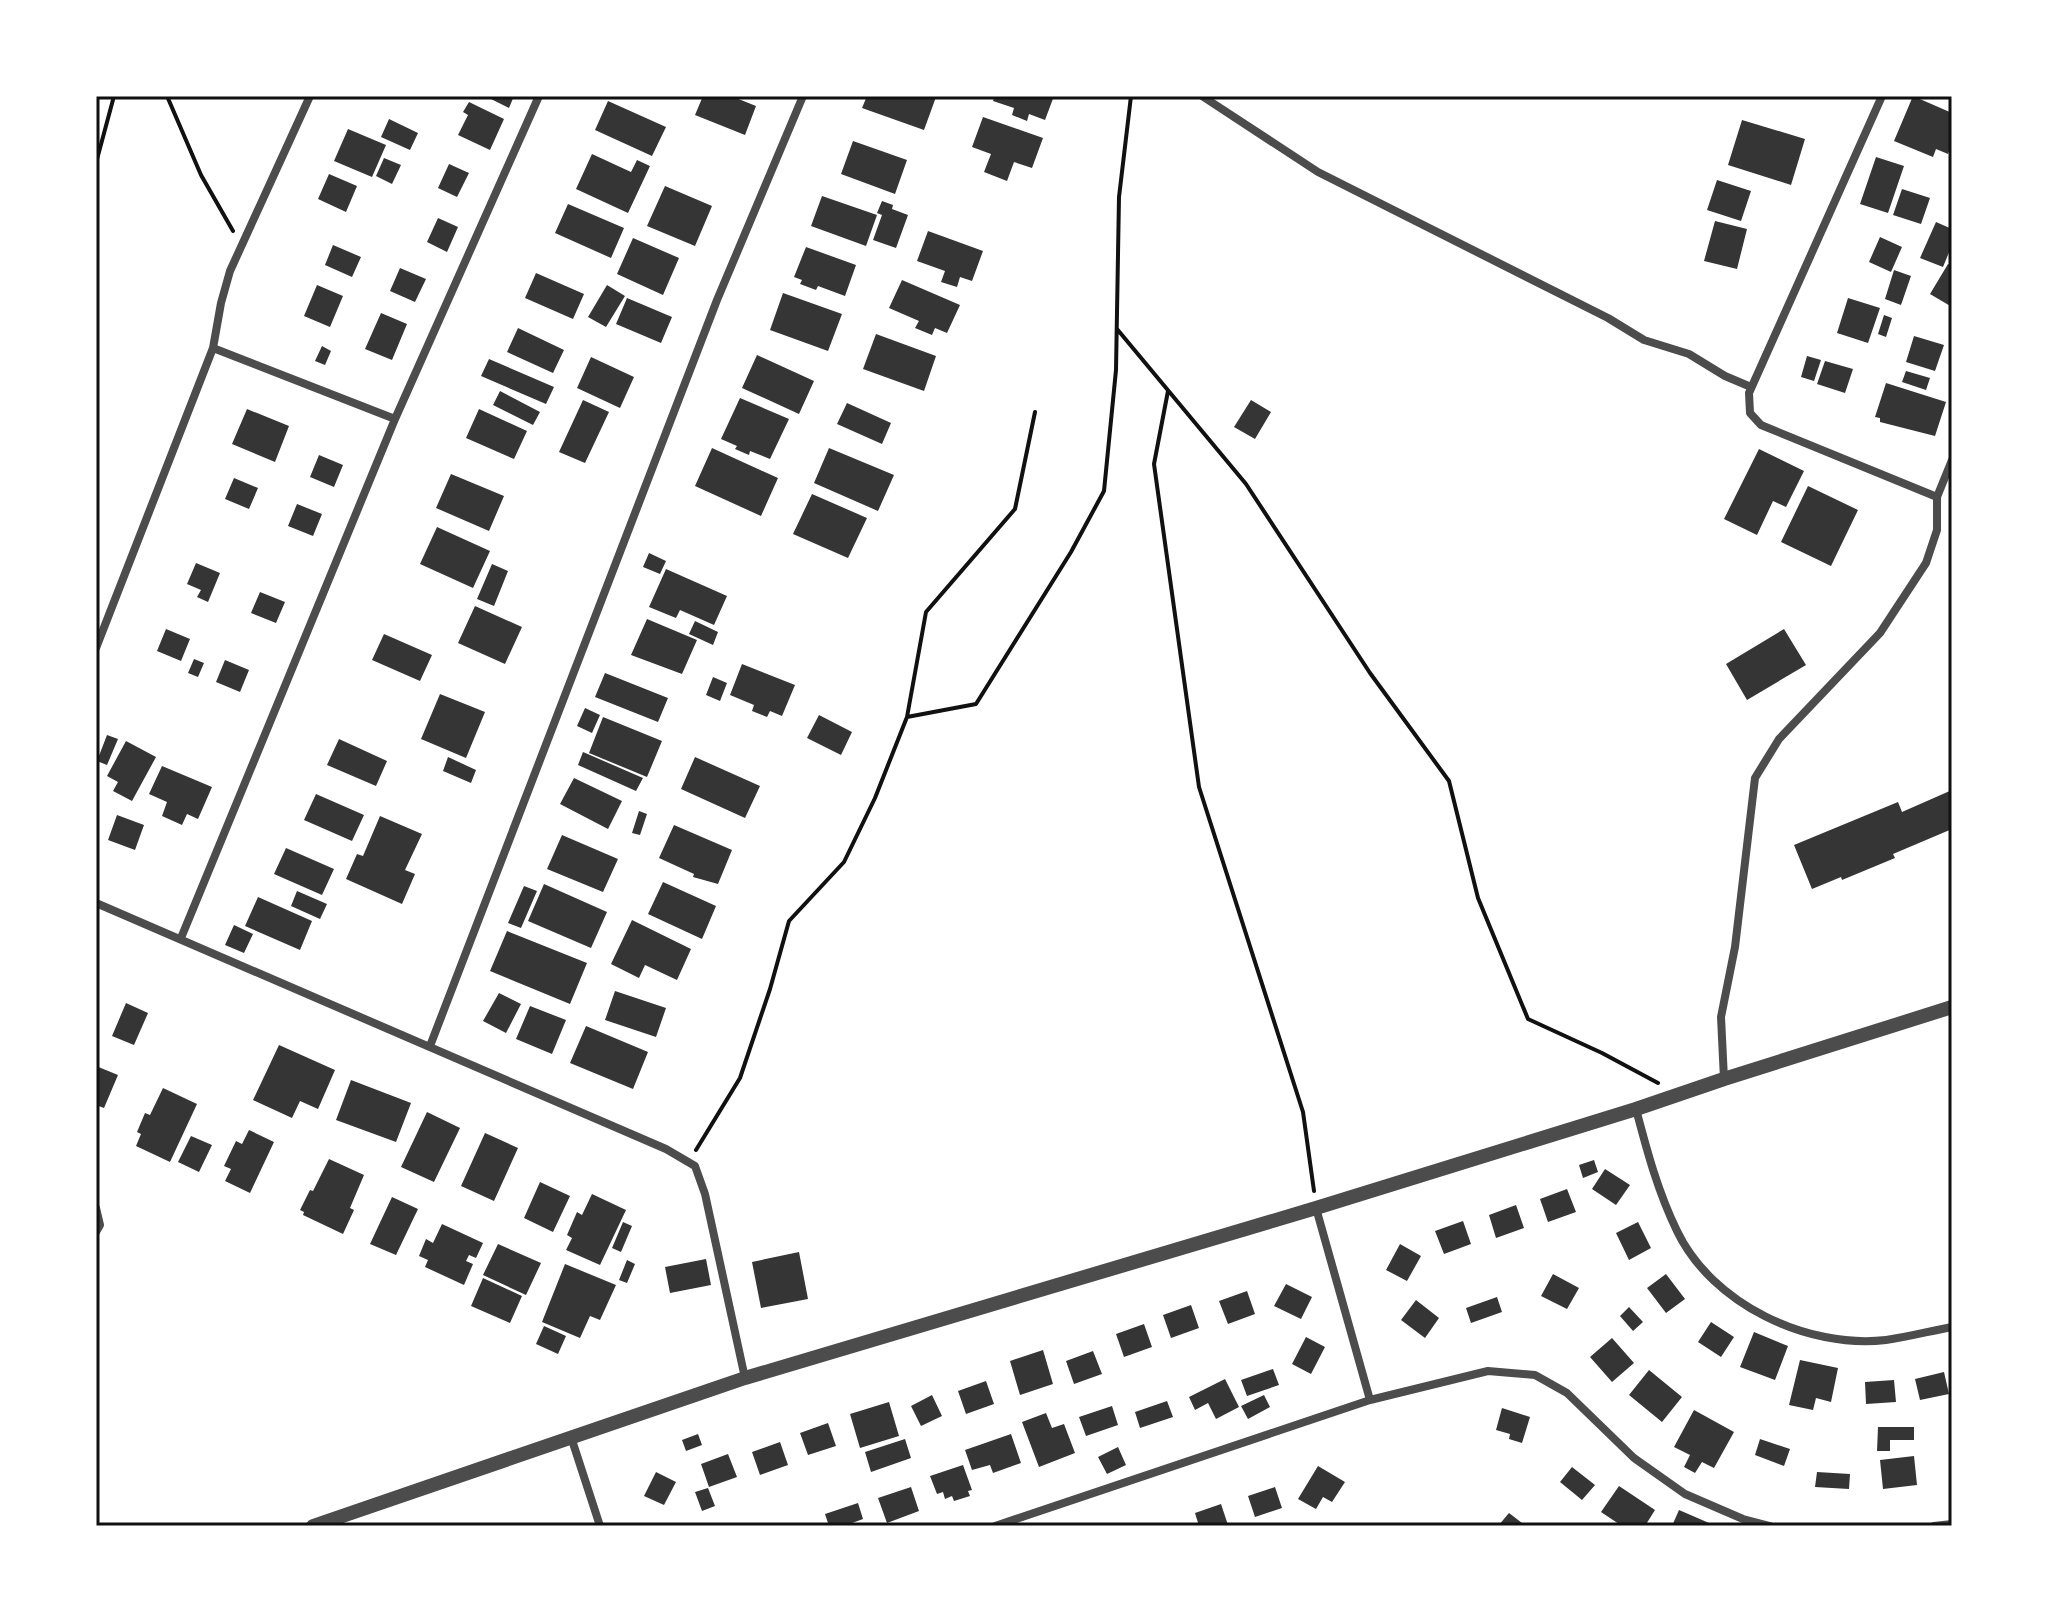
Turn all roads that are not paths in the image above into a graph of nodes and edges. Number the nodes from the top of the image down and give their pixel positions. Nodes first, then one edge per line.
1 (310, 96) edge
2 (539, 96) edge
3 (803, 96) edge
4 (1202, 96) edge
5 (1882, 96) edge
6 (213, 348) junction
7 (1751, 387) junction
8 (395, 419) junction
9 (1952, 460) edge
10 (1937, 497) junction
11 (96, 648) edge
12 (96, 903) edge
13 (181, 938) junction
14 (1952, 1007) edge
15 (430, 1046) junction
16 (1724, 1079) junction
17 (1636, 1109) junction
18 (96, 1208) edge
19 (1316, 1208) junction
20 (96, 1232) edge
21 (1952, 1327) edge
22 (745, 1378) junction
23 (1370, 1400) junction
24 (571, 1437) junction
25 (1012, 1523) edge
26 (1952, 1524) edge
27 (313, 1526) edge
28 (600, 1526) edge
29 (995, 1526) edge
30 (1770, 1526) edge
31 (1934, 1526) edge

1 - 6 street
2 - 8 street
3 - 15 street
4 - 7 street
5 - 7 street
6 - 8 street
6 - 11 street
7 - 10 street
8 - 13 street
9 - 10 street
10 - 16 street
12 - 13 street
13 - 15 street
14 - 16 street
15 - 22 street
16 - 17 street
17 - 19 street
17 - 21 street
18 - 20 street
19 - 22 street
19 - 23 street
22 - 24 street
23 - 25 street
23 - 30 street
24 - 27 street
24 - 28 street
25 - 29 street
26 - 31 street

